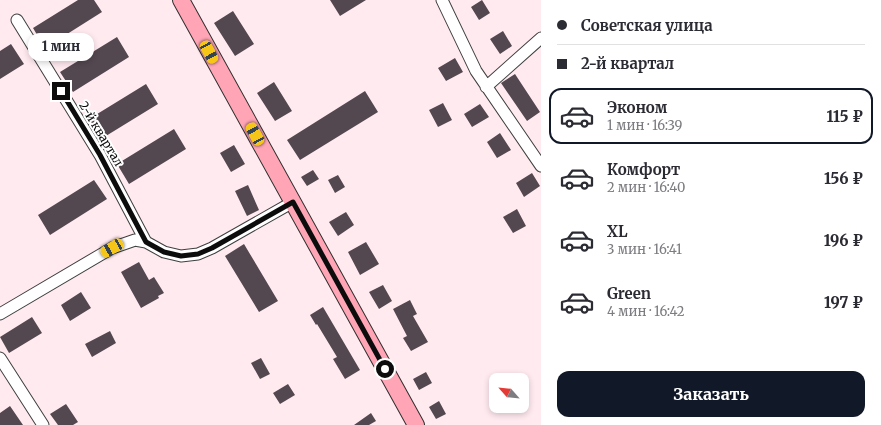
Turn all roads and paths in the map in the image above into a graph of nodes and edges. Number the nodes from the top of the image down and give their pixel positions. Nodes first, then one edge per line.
1 (181, 0) edge
2 (442, 0) edge
3 (17, 20) dead end
4 (541, 38) edge
5 (486, 86) junction
6 (541, 166) edge
7 (293, 202) junction
8 (146, 242) junction
9 (0, 314) edge
10 (0, 358) edge
11 (43, 425) edge
12 (416, 425) edge

1 - 7 main road
2 - 5 street
3 - 8 street, 2-й квартал
4 - 5 street
5 - 6 street
7 - 8 street
7 - 12 main road
8 - 9 street
10 - 11 street

